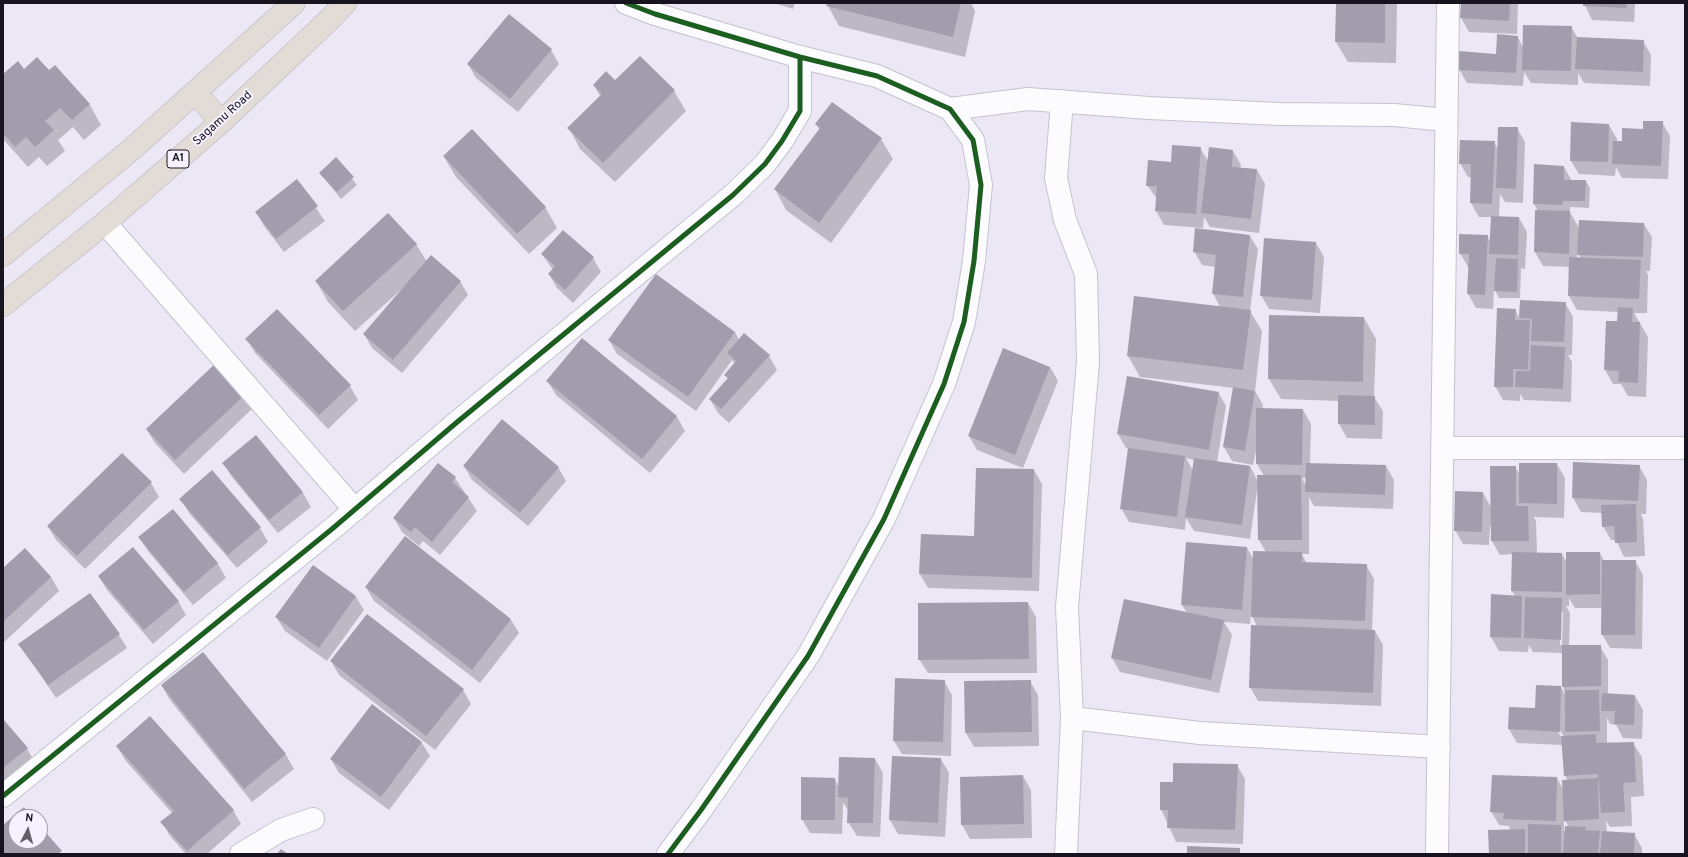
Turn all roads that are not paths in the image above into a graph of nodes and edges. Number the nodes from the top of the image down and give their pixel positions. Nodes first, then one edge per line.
1 (294, 3) edge
2 (345, 3) edge
3 (626, 3) edge
4 (1448, 3) edge
5 (800, 57) junction
6 (195, 92) junction
7 (1062, 101) junction
8 (950, 109) junction
9 (1446, 120) junction
10 (220, 122) junction
11 (104, 223) junction
12 (3, 256) edge
13 (3, 305) edge
14 (1442, 448) junction
15 (1685, 448) edge
16 (355, 510) junction
17 (1072, 718) junction
18 (1439, 747) junction
19 (3, 796) edge
20 (313, 819) dead end
21 (241, 854) edge
22 (668, 854) edge
23 (1066, 854) edge
24 (1437, 854) edge

1 - 6 highway
2 - 10 highway, Sagamu Road / A1
3 - 5 street
4 - 9 street
5 - 8 street
5 - 16 street
6 - 10 highway
6 - 12 highway
7 - 8 street
7 - 9 street
7 - 17 street
8 - 22 street
9 - 14 street
10 - 11 highway, Sagamu Road / A1
11 - 13 highway, Sagamu Road / A1
11 - 16 street
14 - 15 street
14 - 18 street
16 - 19 street
17 - 18 street
17 - 23 street
18 - 24 street
20 - 21 street

